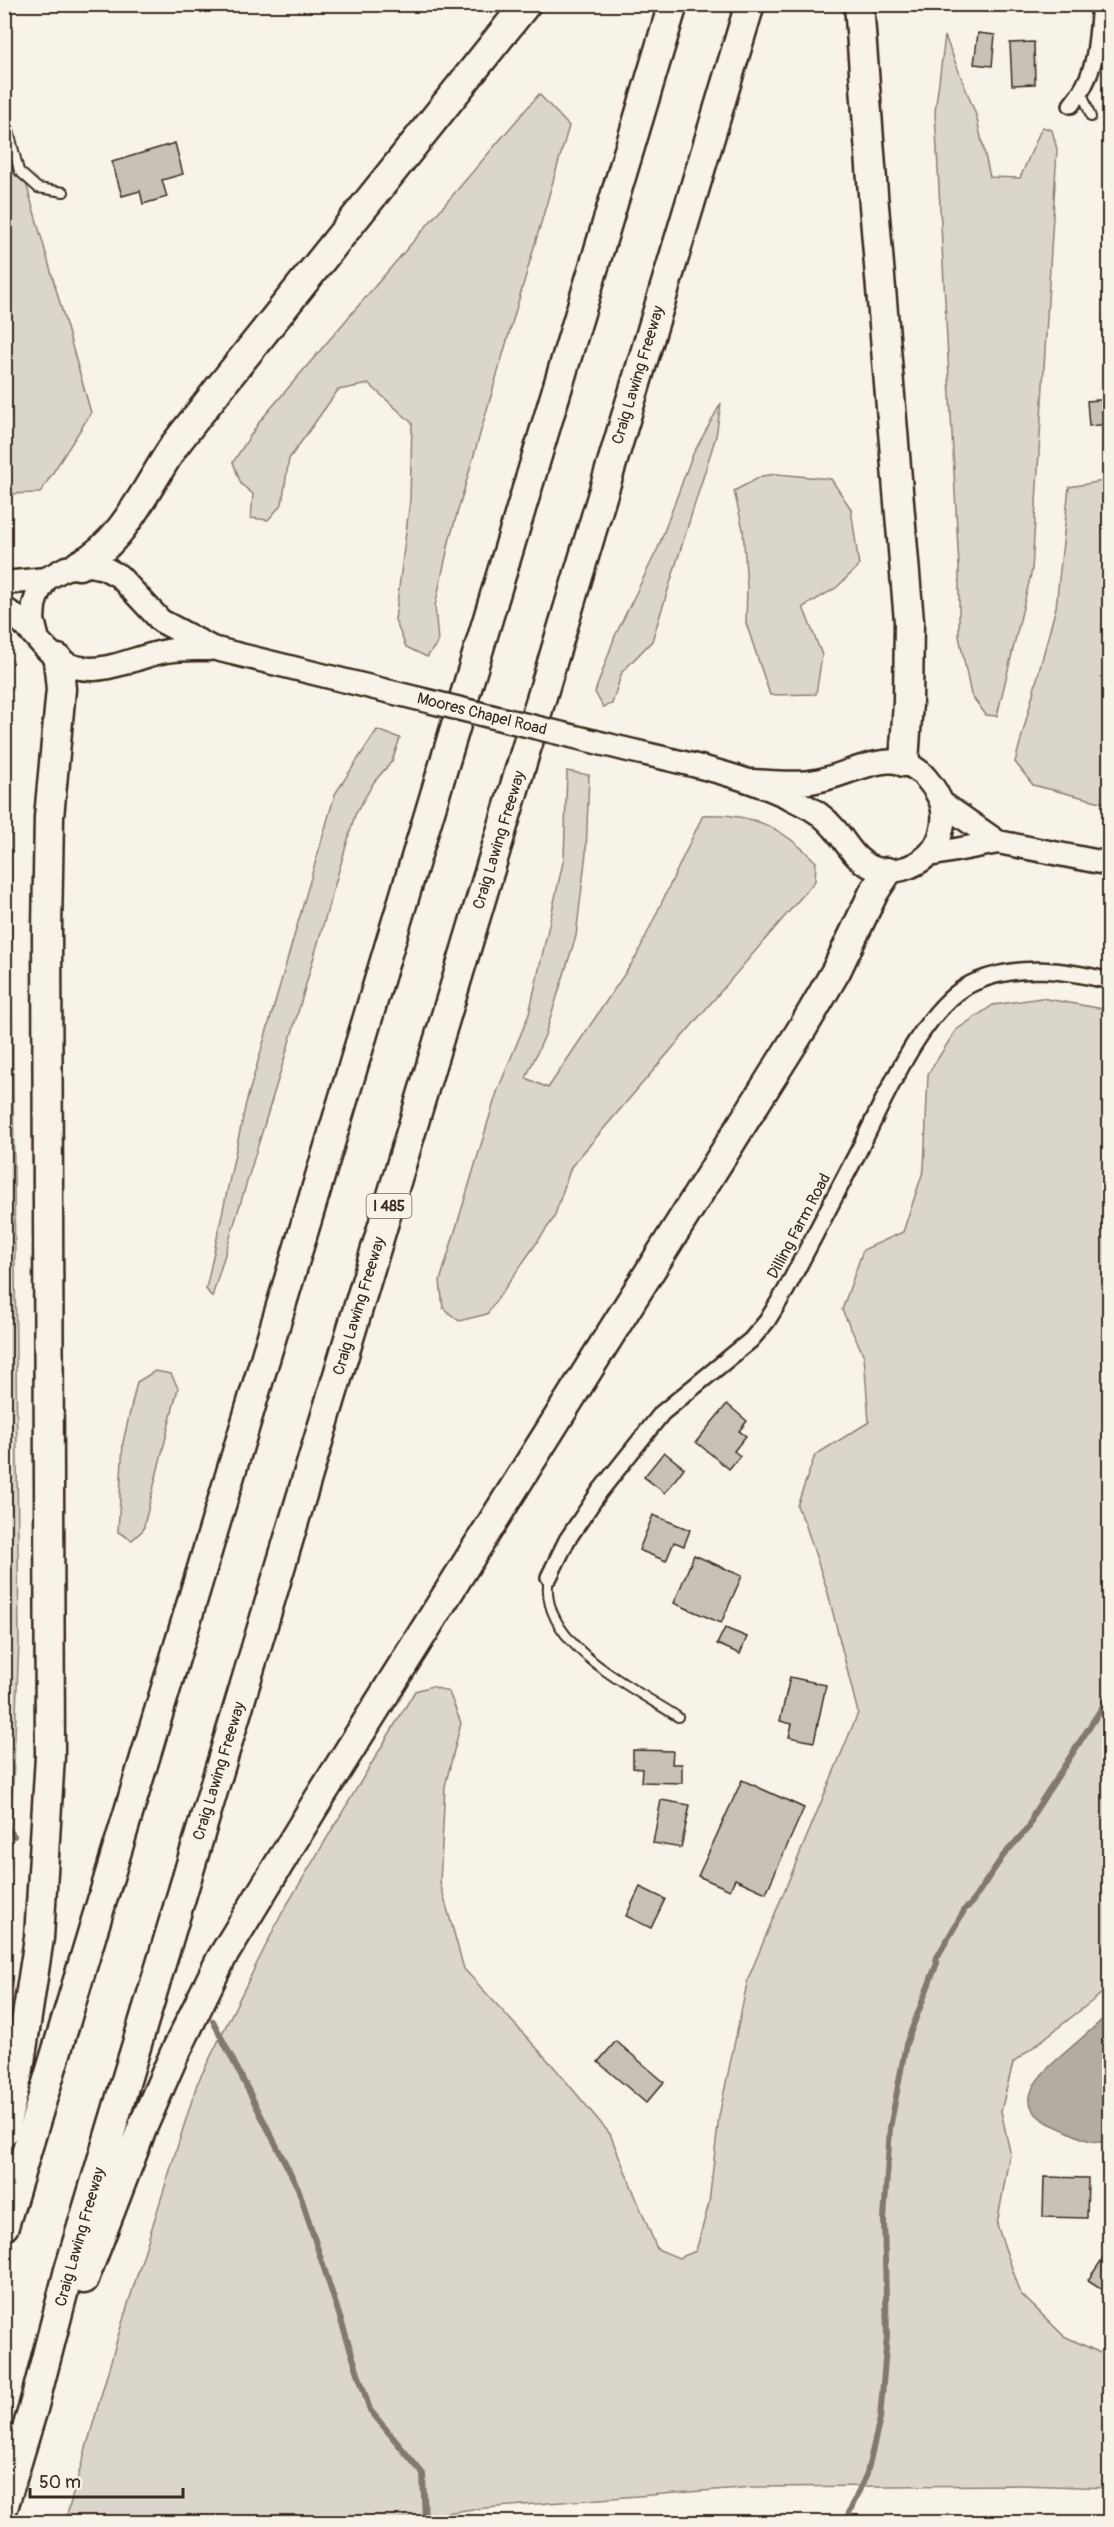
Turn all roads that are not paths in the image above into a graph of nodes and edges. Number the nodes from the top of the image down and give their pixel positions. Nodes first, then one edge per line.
1 (526, 4) edge
2 (673, 4) edge
3 (750, 4) edge
4 (860, 4) edge
5 (1100, 4) edge
6 (1082, 92) junction
7 (1071, 105) dead end
8 (4, 111) edge
9 (1090, 117) dead end
10 (64, 192) dead end
11 (79, 565) junction
12 (46, 579) junction
13 (4, 583) edge
14 (4, 609) edge
15 (37, 636) junction
16 (212, 648) junction
17 (58, 659) junction
18 (904, 762) junction
19 (752, 781) junction
20 (942, 803) junction
21 (998, 842) junction
22 (929, 855) junction
23 (1110, 864) edge
24 (887, 872) junction
25 (1110, 981) edge
26 (549, 1577) joint
27 (678, 1717) dead end
28 (4, 2131) edge
29 (4, 2226) edge
30 (33, 2409) junction
31 (4, 2505) edge

1 - 11 highway
2 - 29 highway
3 - 30 highway, Craig Lawing Freeway / I 485
4 - 18 highway
5 - 6 street
6 - 7 street
6 - 9 lane
8 - 10 lane
11 - 12 main road
11 - 16 main road, Moores Chapel Road
12 - 13 main road
12 - 15 main road
14 - 15 main road, Moores Chapel Road
15 - 17 main road, Moores Chapel Road
16 - 17 main road, Moores Chapel Road
16 - 19 main road, Moores Chapel Road, bridge
17 - 28 highway
18 - 19 main road, Moores Chapel Road
18 - 20 main road
19 - 24 main road, Moores Chapel Road
20 - 21 main road
20 - 22 main road
21 - 22 main road
21 - 23 main road
22 - 24 main road
24 - 30 highway
25 - 26 street, Dilling Farm Road
26 - 27 lane
30 - 31 highway, Craig Lawing Freeway / I 485

